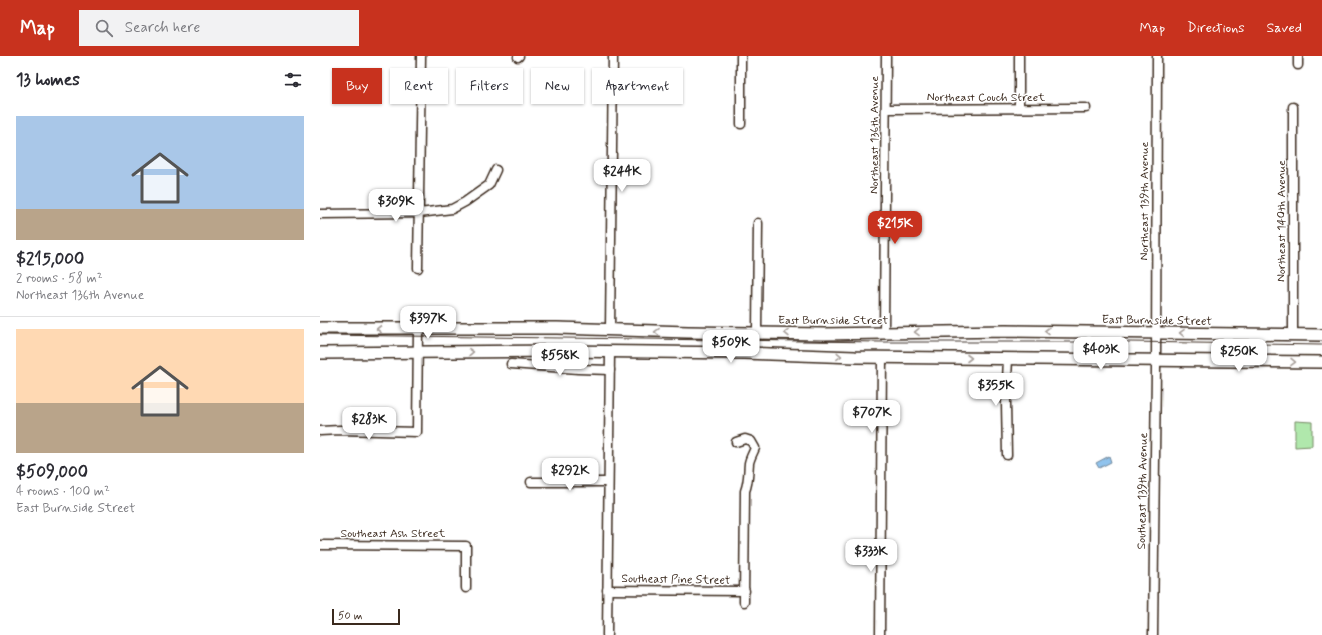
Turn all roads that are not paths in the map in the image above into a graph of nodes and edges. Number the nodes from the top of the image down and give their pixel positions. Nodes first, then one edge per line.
1 (421, 56) edge
2 (613, 56) edge
3 (741, 56) edge
4 (886, 56) edge
5 (1019, 56) edge
6 (1157, 56) edge
7 (1298, 56) edge
8 (1298, 65) dead end
9 (1293, 107) dead end
10 (1019, 108) junction
11 (1086, 108) dead end
12 (886, 109) junction
13 (741, 124) dead end
14 (496, 170) dead end
15 (419, 213) junction
16 (320, 214) edge
17 (758, 223) dead end
18 (418, 268) dead end
19 (320, 328) edge
20 (418, 328) junction
21 (610, 330) junction
22 (757, 333) junction
23 (884, 333) junction
24 (1156, 333) junction
25 (1293, 334) junction
26 (1322, 335) edge
27 (1156, 346) joint
28 (610, 351) junction
29 (320, 353) edge
30 (418, 353) junction
31 (882, 357) junction
32 (1008, 358) junction
33 (1156, 360) junction
34 (1322, 362) edge
35 (512, 364) dead end
36 (610, 370) junction
37 (320, 431) edge
38 (736, 442) dead end
39 (1007, 455) dead end
40 (531, 482) dead end
41 (608, 482) junction
42 (320, 545) edge
43 (466, 588) dead end
44 (607, 590) junction
45 (744, 591) junction
46 (744, 602) dead end
47 (607, 635) edge
48 (880, 635) edge
49 (1153, 635) edge

1 - 15 street
2 - 21 street
3 - 13 street
4 - 12 street, Northeast 136th Avenue
5 - 10 street
6 - 24 street, Northeast 139th Avenue
7 - 8 street
9 - 25 street, Northeast 140th Avenue
10 - 11 street, Northeast Couch Street
10 - 12 street, Northeast Couch Street
12 - 23 street, Northeast 136th Avenue
14 - 15 street
15 - 16 street
15 - 18 street
17 - 22 street
20 -> 19 street, East Burnside Street
20 - 21 street, East Burnside Street
20 - 30 street
22 -> 21 street, East Burnside Street
23 -> 22 street, East Burnside Street
24 -> 23 street, East Burnside Street
25 -> 24 street, East Burnside Street
24 - 27 street, Northeast 139th Avenue
25 - 26 street, East Burnside Street
27 - 33 street, Southeast 139th Avenue
30 -> 28 street
28 -> 31 street
28 - 36 street
29 - 30 street
30 - 37 street
31 -> 32 street
31 - 48 street
32 - 33 street
32 - 39 street
33 -> 34 street
33 - 49 street, Southeast 139th Avenue
35 - 36 street
36 - 41 street
38 - 45 street
40 - 41 street
41 - 44 street
42 - 43 street, Southeast Ash Street
44 - 45 street, Southeast Pine Street
44 - 47 street
45 - 46 street

